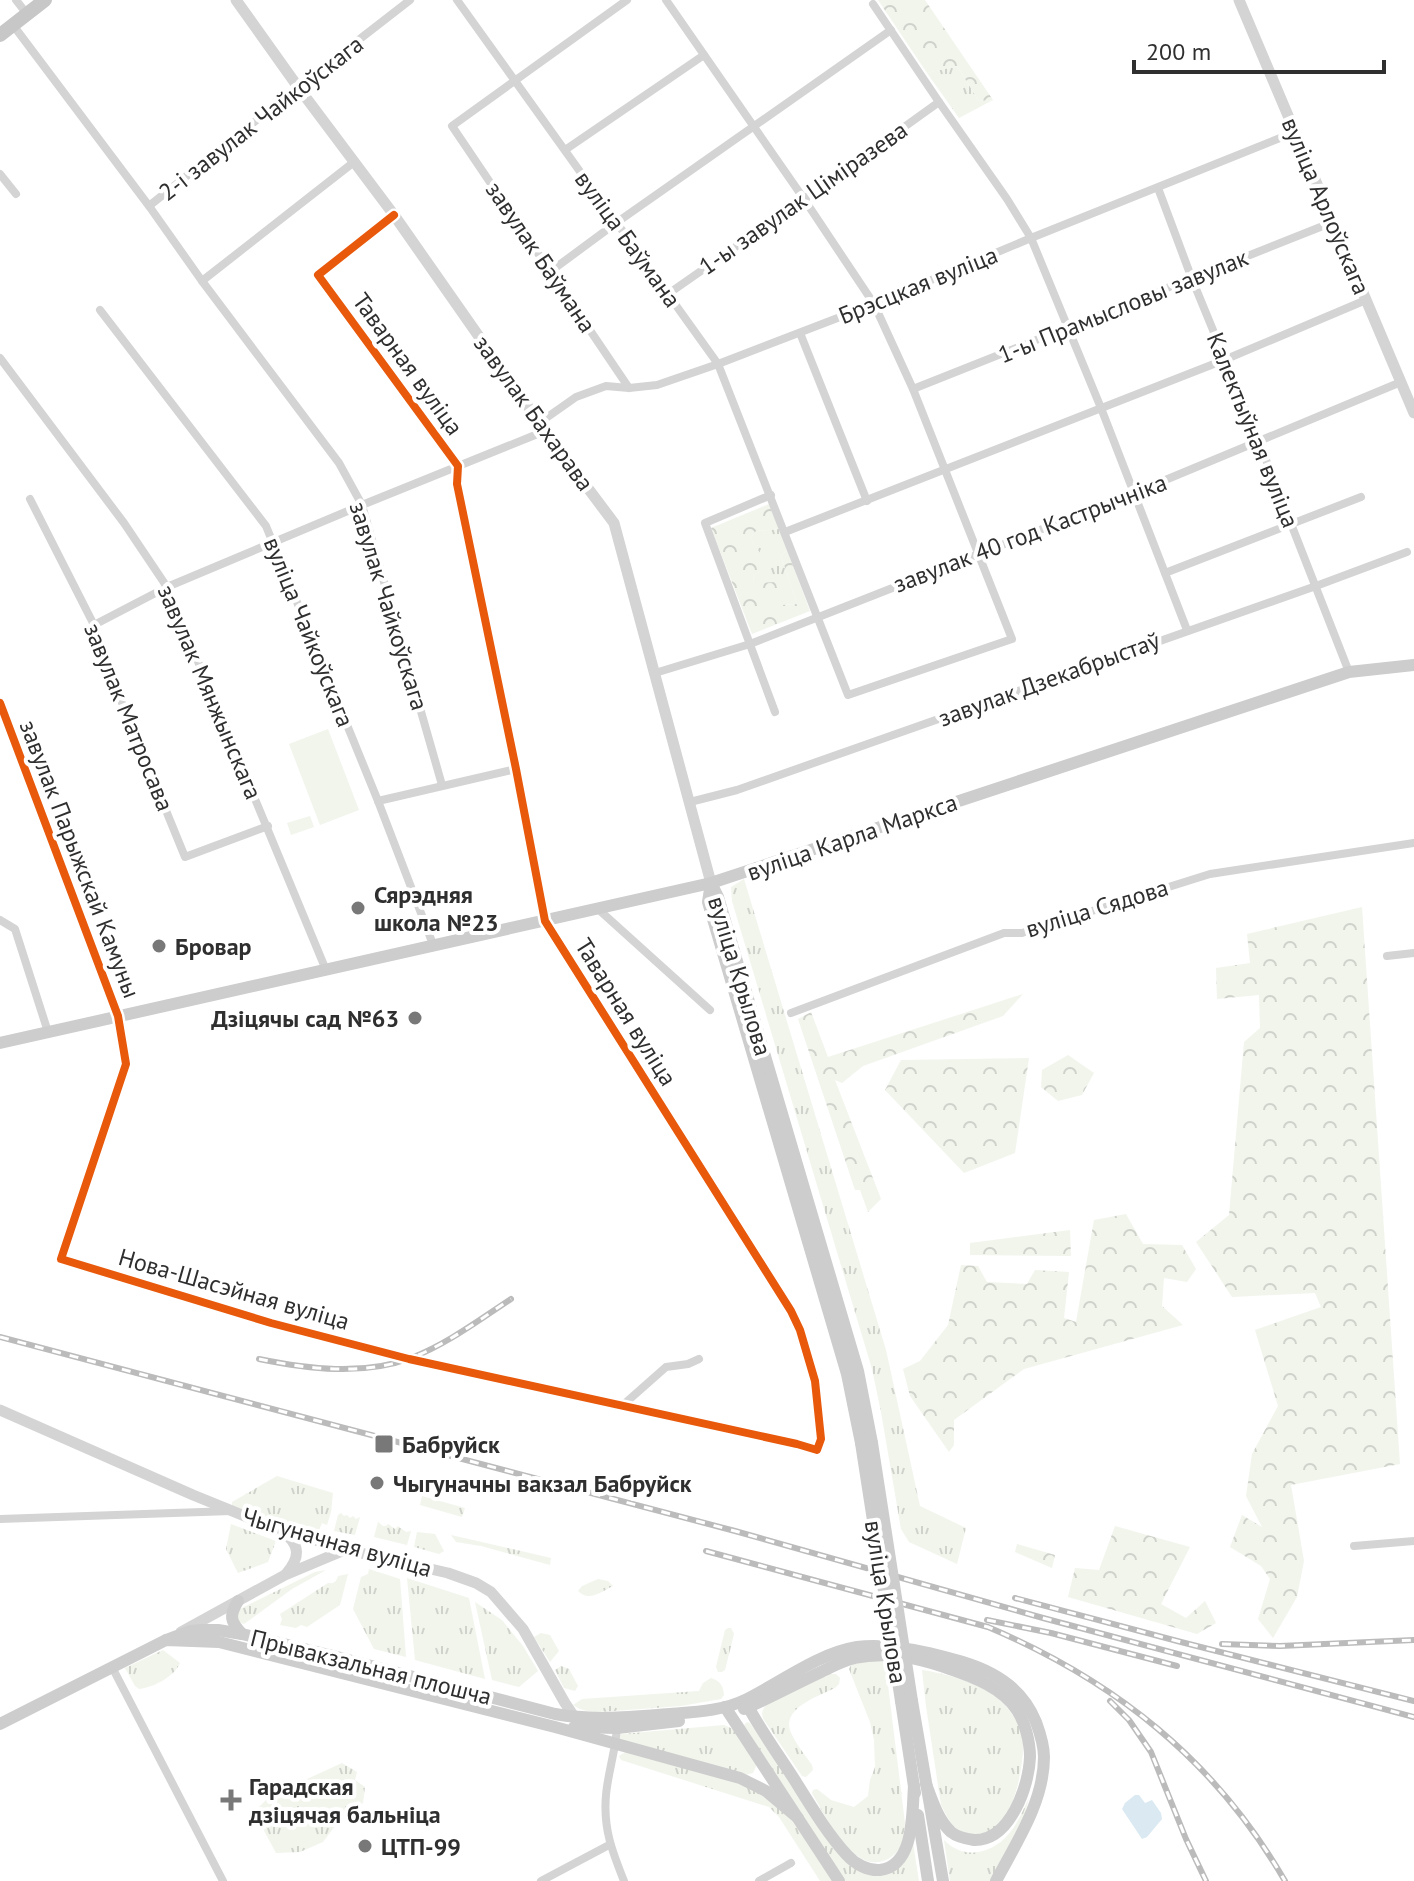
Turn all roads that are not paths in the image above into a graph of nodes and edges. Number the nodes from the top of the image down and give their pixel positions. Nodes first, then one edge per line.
1 (16, 0) edge
2 (45, 0) edge
3 (236, 0) edge
4 (410, 0) edge
5 (457, 0) edge
6 (627, 0) edge
7 (666, 0) edge
8 (1239, 0) edge
9 (873, 4) dead end
10 (27, 14) junction
11 (13, 25) junction
12 (891, 30) junction
13 (0, 35) edge
14 (704, 55) junction
15 (515, 80) junction
16 (298, 87) junction
17 (939, 102) junction
18 (754, 127) junction
19 (1295, 132) junction
20 (565, 150) junction
21 (354, 162) junction
22 (0, 174) edge
23 (1158, 188) junction
24 (16, 194) dead end
25 (804, 199) junction
26 (149, 206) junction
27 (394, 215) junction
28 (1333, 222) junction
29 (616, 223) junction
30 (1031, 238) junction
31 (551, 271) junction
32 (1192, 279) junction
33 (202, 281) junction
34 (668, 294) junction
35 (1366, 300) junction
36 (874, 304) junction
37 (100, 310) dead end
38 (1069, 327) junction
39 (800, 333) junction
40 (0, 358) edge
41 (1224, 360) junction
42 (718, 364) junction
43 (1401, 382) junction
44 (629, 388) junction
45 (913, 389) junction
46 (1101, 408) junction
47 (1414, 413) edge
48 (542, 427) junction
49 (1259, 442) junction
50 (458, 466) junction
51 (945, 470) junction
52 (1134, 493) junction
53 (771, 495) junction
54 (1361, 497) dead end
55 (30, 499) dead end
56 (867, 501) junction
57 (362, 505) junction
58 (1291, 523) junction
59 (785, 532) junction
60 (273, 542) junction
61 (1407, 552) dead end
62 (978, 553) junction
63 (1165, 573) junction
64 (1316, 586) junction
65 (167, 587) junction
66 (818, 617) junction
67 (94, 625) junction
68 (1187, 630) junction
69 (750, 644) junction
70 (1414, 665) edge
71 (1349, 672) junction
72 (655, 673) junction
73 (0, 703) edge
74 (775, 712) dead end
75 (516, 769) junction
76 (442, 785) junction
77 (378, 801) junction
78 (690, 802) junction
79 (268, 826) junction
80 (1414, 843) edge
81 (711, 883) junction
82 (598, 909) junction
83 (0, 920) edge
84 (545, 921) junction
85 (434, 947) junction
86 (1414, 953) edge
87 (1387, 956) dead end
88 (326, 970) junction
89 (710, 1010) dead end
90 (791, 1013) dead end
91 (118, 1016) junction
92 (48, 1032) junction
93 (0, 1043) edge
94 (61, 1259) joint
95 (396, 1355) joint
96 (699, 1359) dead end
97 (623, 1405) junction
98 (0, 1410) edge
99 (193, 1495) junction
100 (232, 1511) junction
101 (189, 1513) junction
102 (0, 1519) edge
103 (279, 1530) junction
104 (1414, 1541) edge
105 (1354, 1546) dead end
106 (347, 1549) junction
107 (285, 1575) junction
108 (238, 1601) junction
109 (242, 1634) junction
110 (166, 1640) junction
111 (112, 1667) junction
112 (746, 1704) junction
113 (728, 1711) junction
114 (575, 1718) junction
115 (617, 1723) junction
116 (0, 1724) edge
117 (555, 1727) junction
118 (616, 1744) junction
119 (920, 1785) junction
120 (798, 1818) junction
121 (609, 1845) junction
122 (791, 1863) dead end
123 (223, 1881) edge
124 (541, 1881) edge
125 (624, 1881) edge
126 (759, 1881) edge
127 (839, 1881) edge
128 (928, 1881) edge
129 (943, 1881) edge
130 (996, 1881) edge

1 - 10 street
2 - 10 main road
3 - 16 street, завулак Бахарава
4 - 16 street, 2-і завулак Чайкоўскага
5 - 15 street, вуліца Баўмана
6 - 15 street
7 - 14 street
8 - 19 street, вуліца Арлоўскага
9 - 12 street
10 - 11 main road
11 - 13 main road
11 - 26 street, завулак Чайкоўскага
12 - 17 street
12 - 18 street
14 - 18 street
14 - 20 street
15 - 20 street, вуліца Баўмана
15 - 31 street, завулак Баўмана
16 - 21 street, завулак Бахарава
16 - 26 street, 2-і завулак Чайкоўскага
17 - 25 street, 1-ы завулак Ціміразева
17 - 30 street
18 - 25 street
18 - 29 street
19 - 23 street, Брэсцкая вуліца
19 - 28 street, вуліца Арлоўскага
20 - 29 street, вуліца Баўмана
21 - 27 street, завулак Бахарава
21 - 33 street
22 - 24 street
23 - 30 street, Брэсцкая вуліца
23 - 32 street, Калектыўная вуліца
25 - 34 street, 1-ы завулак Ціміразева
25 - 36 street
26 - 33 street, завулак Чайкоўскага
27 - 48 street, завулак Бахарава
27 - 50 street, Таварная вуліца
28 - 32 street, 1-ы Прамысловы завулак
28 - 35 street, вуліца Арлоўскага
29 - 31 street
29 - 34 street, вуліца Баўмана
30 - 36 street, Брэсцкая вуліца
30 - 38 street
31 - 44 street, завулак Баўмана
32 - 38 street, 1-ы Прамысловы завулак
32 - 41 street, Калектыўная вуліца
33 - 57 street, завулак Чайкоўскага
34 - 42 street, вуліца Баўмана
35 - 41 street
35 - 43 street, вуліца Арлоўскага
36 - 39 street, Брэсцкая вуліца
36 - 45 street
37 - 60 street, вуліца Чайкоўскага
38 - 45 street, 1-ы Прамысловы завулак
38 - 46 street
39 - 42 street, Брэсцкая вуліца
39 - 56 street
40 - 65 street, завулак Мянжынскага
41 - 46 street
41 - 49 street, Калектыўная вуліца
42 - 44 street, Брэсцкая вуліца
42 - 53 street, вуліца Баўмана
43 - 47 street, вуліца Арлоўскага
43 - 49 street, завулак 40 год Кастрычніка
44 - 48 street, Брэсцкая вуліца
45 - 51 street
46 - 51 street
46 - 52 street
48 - 50 street, Брэсцкая вуліца
48 - 72 street, завулак Бахарава
49 - 52 street, завулак 40 год Кастрычніка
49 - 58 street, Калектыўная вуліца
50 - 57 street, Брэсцкая вуліца
50 - 75 street, Таварная вуліца
51 - 56 street
51 - 62 street
52 - 62 street, завулак 40 год Кастрычніка
52 - 63 street
53 - 59 street, вуліца Баўмана
53 - 69 street
54 - 58 street
55 - 67 street, завулак Матросава
56 - 59 street
57 - 60 street, Брэсцкая вуліца
57 - 76 street, завулак Чайкоўскага
58 - 63 street
58 - 64 street, Калектыўная вуліца
59 - 66 street, вуліца Баўмана
60 - 65 street, Брэсцкая вуліца
60 - 77 street, вуліца Чайкоўскага
61 - 64 street, завулак Дзекабрыстаў
62 - 66 street, завулак 40 год Кастрычніка
62 - 66 street, вуліца Баўмана
63 - 68 street
64 - 68 street, завулак Дзекабрыстаў
64 - 71 street, Калектыўная вуліца
65 - 67 street, Брэсцкая вуліца
65 - 79 street, завулак Мянжынскага
66 - 69 street, завулак 40 год Кастрычніка
67 - 79 street, завулак Матросава
68 - 78 street, завулак Дзекабрыстаў
69 - 72 street, завулак 40 год Кастрычніка
69 - 74 street
70 - 71 main road, вуліца Карла Маркса
71 - 81 main road, вуліца Карла Маркса
72 - 78 street, завулак Бахарава
73 - 91 street, завулак Парыжскай Камуны
75 - 76 street
75 - 84 street, Таварная вуліца
76 - 77 street
77 - 85 street, вуліца Чайкоўскага
78 - 81 street, завулак Бахарава
79 - 88 street, завулак Мянжынскага
80 - 90 street, вуліца Сядова
81 - 82 main road, вуліца Карла Маркса
81 - 119 main road, вуліца Крылова, bridge
82 - 84 main road, вуліца Карла Маркса
82 - 89 street
83 - 92 street
84 - 85 main road, вуліца Карла Маркса
84 - 97 street, Таварная вуліца
85 - 88 main road, вуліца Карла Маркса
86 - 87 street
88 - 91 main road, вуліца Карла Маркса
91 - 92 main road, вуліца Карла Маркса
91 - 94 street, завулак Парыжскай Камуны
92 - 93 main road, вуліца Карла Маркса
94 - 95 street, Нова-Шасэйная вуліца
95 - 97 street, Таварная вуліца
96 - 97 street
98 - 99 street, Чыгуначная вуліца
99 - 100 street, Чыгуначная вуліца
99 - 101 street
100 - 101 street
100 - 103 street, Чыгуначная вуліца
101 - 102 street
103 - 106 street, Чыгуначная вуліца
103 - 107 street
104 - 105 street
106 - 107 street
106 - 114 street, Чыгуначная вуліца
107 - 108 street
108 - 109 main road
108 - 110 street
109 - 110 main road, Прывакзальная плошча
109 - 114 main road, Прывакзальная плошча
110 - 111 main road
110 - 117 main road, Прывакзальная плошча
111 - 116 main road
111 - 123 street
112 - 113 main road
112 - 119 main road
112 - 119 main road
112 - 130 main road
113 - 115 main road
113 - 120 main road
114 - 115 main road, Прывакзальная плошча
115 - 117 main road
115 - 118 street
117 - 118 main road
118 - 120 main road
118 - 121 street
119 - 128 main road, вуліца Крылова
119 - 129 main road, вуліца Крылова
120 - 127 main road
121 - 124 street
121 - 125 street
122 - 126 street

